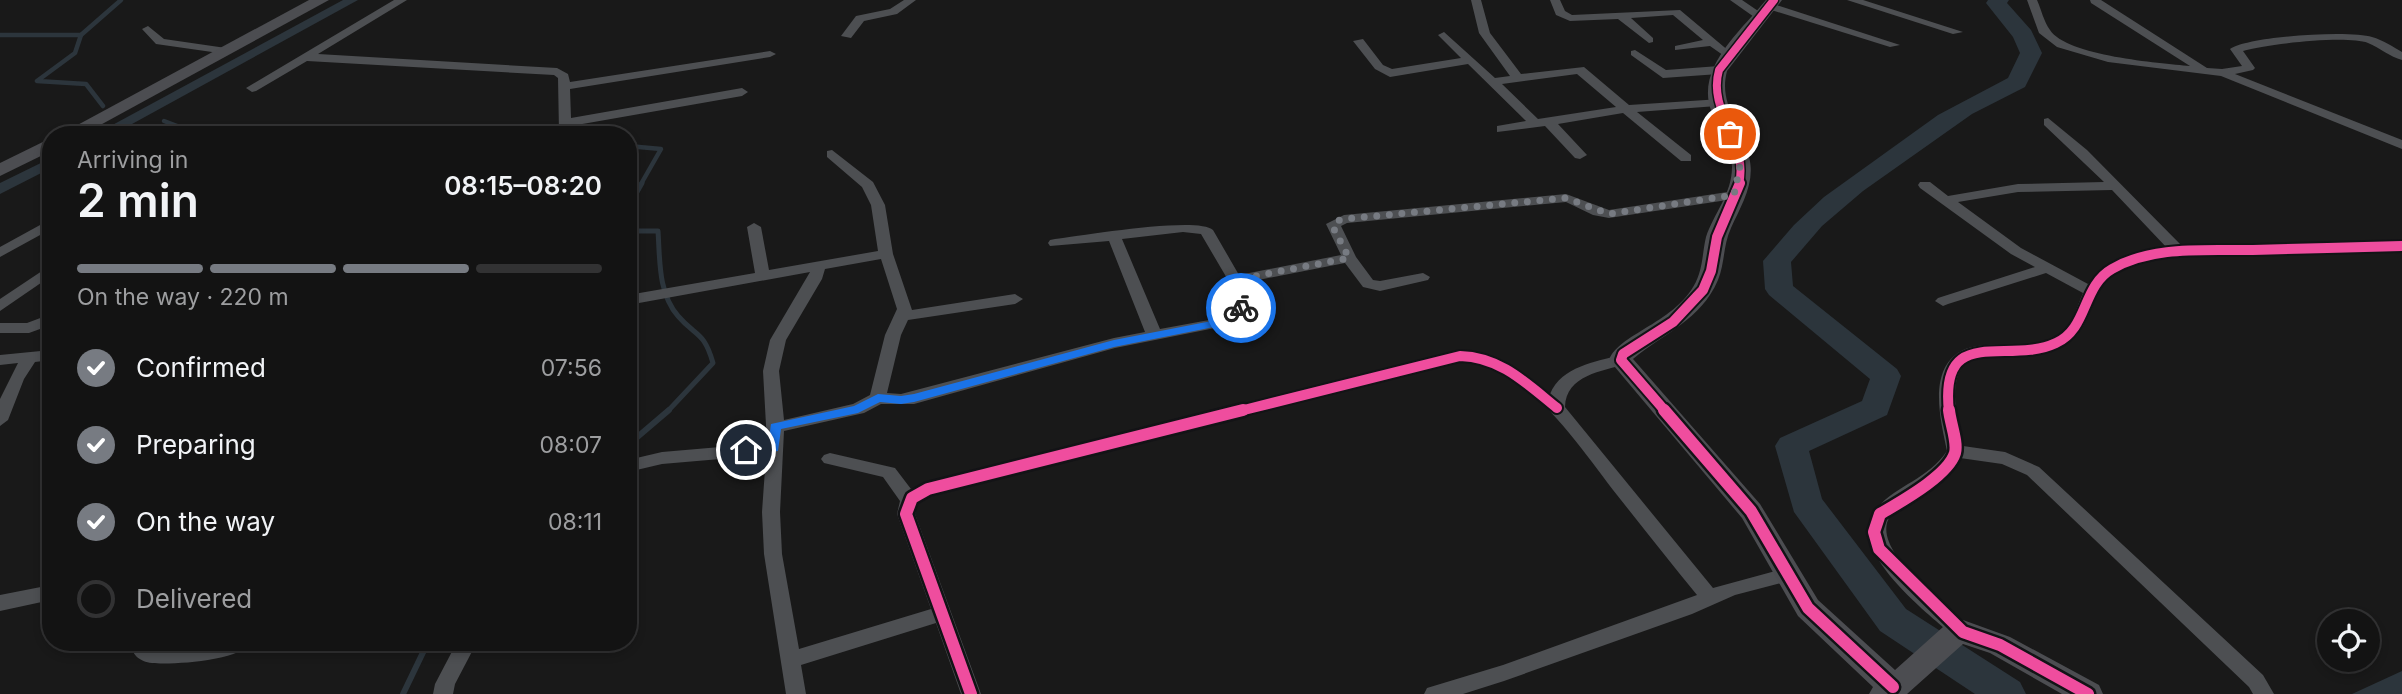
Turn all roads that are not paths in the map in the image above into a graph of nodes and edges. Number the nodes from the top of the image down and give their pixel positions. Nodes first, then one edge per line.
1 (321, 0) edge
2 (402, 0) edge
3 (911, 0) edge
4 (1476, 0) edge
5 (1555, 0) edge
6 (1735, 0) edge
7 (1852, 0) edge
8 (2032, 0) edge
9 (2095, 1) edge
10 (1768, 8) edge
11 (1622, 16) junction
12 (148, 29) dead end
13 (1957, 32) dead end
14 (847, 36) dead end
15 (1444, 36) dead end
16 (1649, 40) dead end
17 (1359, 41) dead end
18 (1894, 45) dead end
19 (1679, 48) dead end
20 (226, 51) junction
21 (1636, 53) dead end
22 (769, 54) dead end
23 (304, 57) junction
24 (1721, 57) junction
25 (2402, 57) edge
26 (1467, 61) junction
27 (2203, 70) junction
28 (2222, 73) junction
29 (1518, 78) junction
30 (1492, 82) junction
31 (566, 86) junction
32 (252, 88) dead end
33 (742, 92) dead end
34 (1717, 102) junction
35 (1626, 108) junction
36 (1542, 122) junction
37 (2048, 122) dead end
38 (85, 126) edge
39 (565, 126) edge
40 (570, 126) edge
41 (1501, 130) dead end
42 (2402, 145) edge
43 (42, 149) edge
44 (832, 154) dead end
45 (1580, 155) dead end
46 (1686, 158) dead end
47 (0, 170) edge
48 (1925, 185) dead end
49 (2114, 186) junction
50 (1734, 195) junction
51 (1947, 200) junction
52 (754, 227) dead end
53 (42, 228) edge
54 (1114, 236) junction
55 (1055, 243) dead end
56 (2402, 246) edge
57 (2180, 252) junction
58 (0, 253) edge
59 (886, 254) junction
60 (1349, 258) junction
61 (819, 264) junction
62 (2046, 268) junction
63 (762, 274) junction
64 (42, 276) edge
65 (1423, 277) dead end
66 (1235, 280) junction
67 (686, 289) joint
68 (2091, 291) junction
69 (637, 299) edge
70 (1015, 299) dead end
71 (1943, 301) dead end
72 (0, 306) edge
73 (903, 316) junction
74 (42, 323) edge
75 (0, 328) edge
76 (1154, 334) junction
77 (42, 356) edge
78 (30, 357) junction
79 (1621, 359) junction
80 (0, 360) edge
81 (878, 398) junction
82 (1557, 408) junction
83 (0, 420) edge
84 (776, 426) junction
85 (774, 448) junction
86 (1956, 451) junction
87 (830, 459) dead end
88 (637, 464) edge
89 (909, 500) junction
90 (1786, 575) junction
91 (42, 594) edge
92 (1710, 598) junction
93 (0, 603) edge
94 (943, 613) junction
95 (1958, 633) junction
96 (145, 651) edge
97 (207, 651) edge
98 (462, 651) edge
99 (789, 660) junction
100 (1897, 685) edge
101 (443, 694) edge
102 (796, 694) edge
103 (971, 694) edge
104 (1434, 694) edge
105 (2088, 694) edge
106 (2264, 694) edge

1 - 20 street
2 - 23 street
3 - 14 street
4 - 29 street
5 - 11 street
6 - 10 street
7 - 13 street
8 - 27 street
9 - 27 street
10 - 18 street
10 - 24 street
11 - 16 street
11 - 24 street
12 - 20 street
15 - 26 street
17 - 26 street
19 - 24 street
20 - 38 street
21 - 24 street
22 - 31 street
23 - 31 street
23 - 32 street
24 - 34 street
25 - 28 street
26 - 30 street
27 - 28 street
28 - 42 street
29 - 30 street
29 - 35 street
30 - 36 street
31 - 39 street
33 - 40 street
34 - 35 street
34 - 50 street
35 - 36 street
35 - 46 street
36 - 41 street
36 - 45 street
37 - 49 street
43 - 47 street
44 - 59 street
48 - 51 street
49 - 51 street
49 - 57 street
50 - 60 street
50 - 79 street
51 - 62 street
52 - 63 street
53 - 58 street
54 - 55 street
54 - 66 street
54 - 76 street
56 - 57 street
57 - 68 street
59 - 61 street
59 - 73 street
60 - 65 street
60 - 66 street
61 - 63 street
61 - 84 street
62 - 68 street
62 - 71 street
63 - 67 street
64 - 72 street
66 - 76 street
67 - 69 street
68 - 86 street
70 - 73 street
73 - 81 street
74 - 75 street
76 - 81 street
77 - 78 street
78 - 80 street
78 - 83 street
79 - 82 street
79 - 90 street
81 - 84 street
82 - 89 street
82 - 92 street
84 - 85 street
85 - 88 street
85 - 99 street
86 - 95 street
86 - 106 street
87 - 89 street
89 - 94 street
90 - 92 street
90 - 100 street
91 - 93 street
92 - 104 street
94 - 99 street
94 - 103 street
95 - 100 street
95 - 105 street
96 - 97 street
98 - 101 street
99 - 102 street

